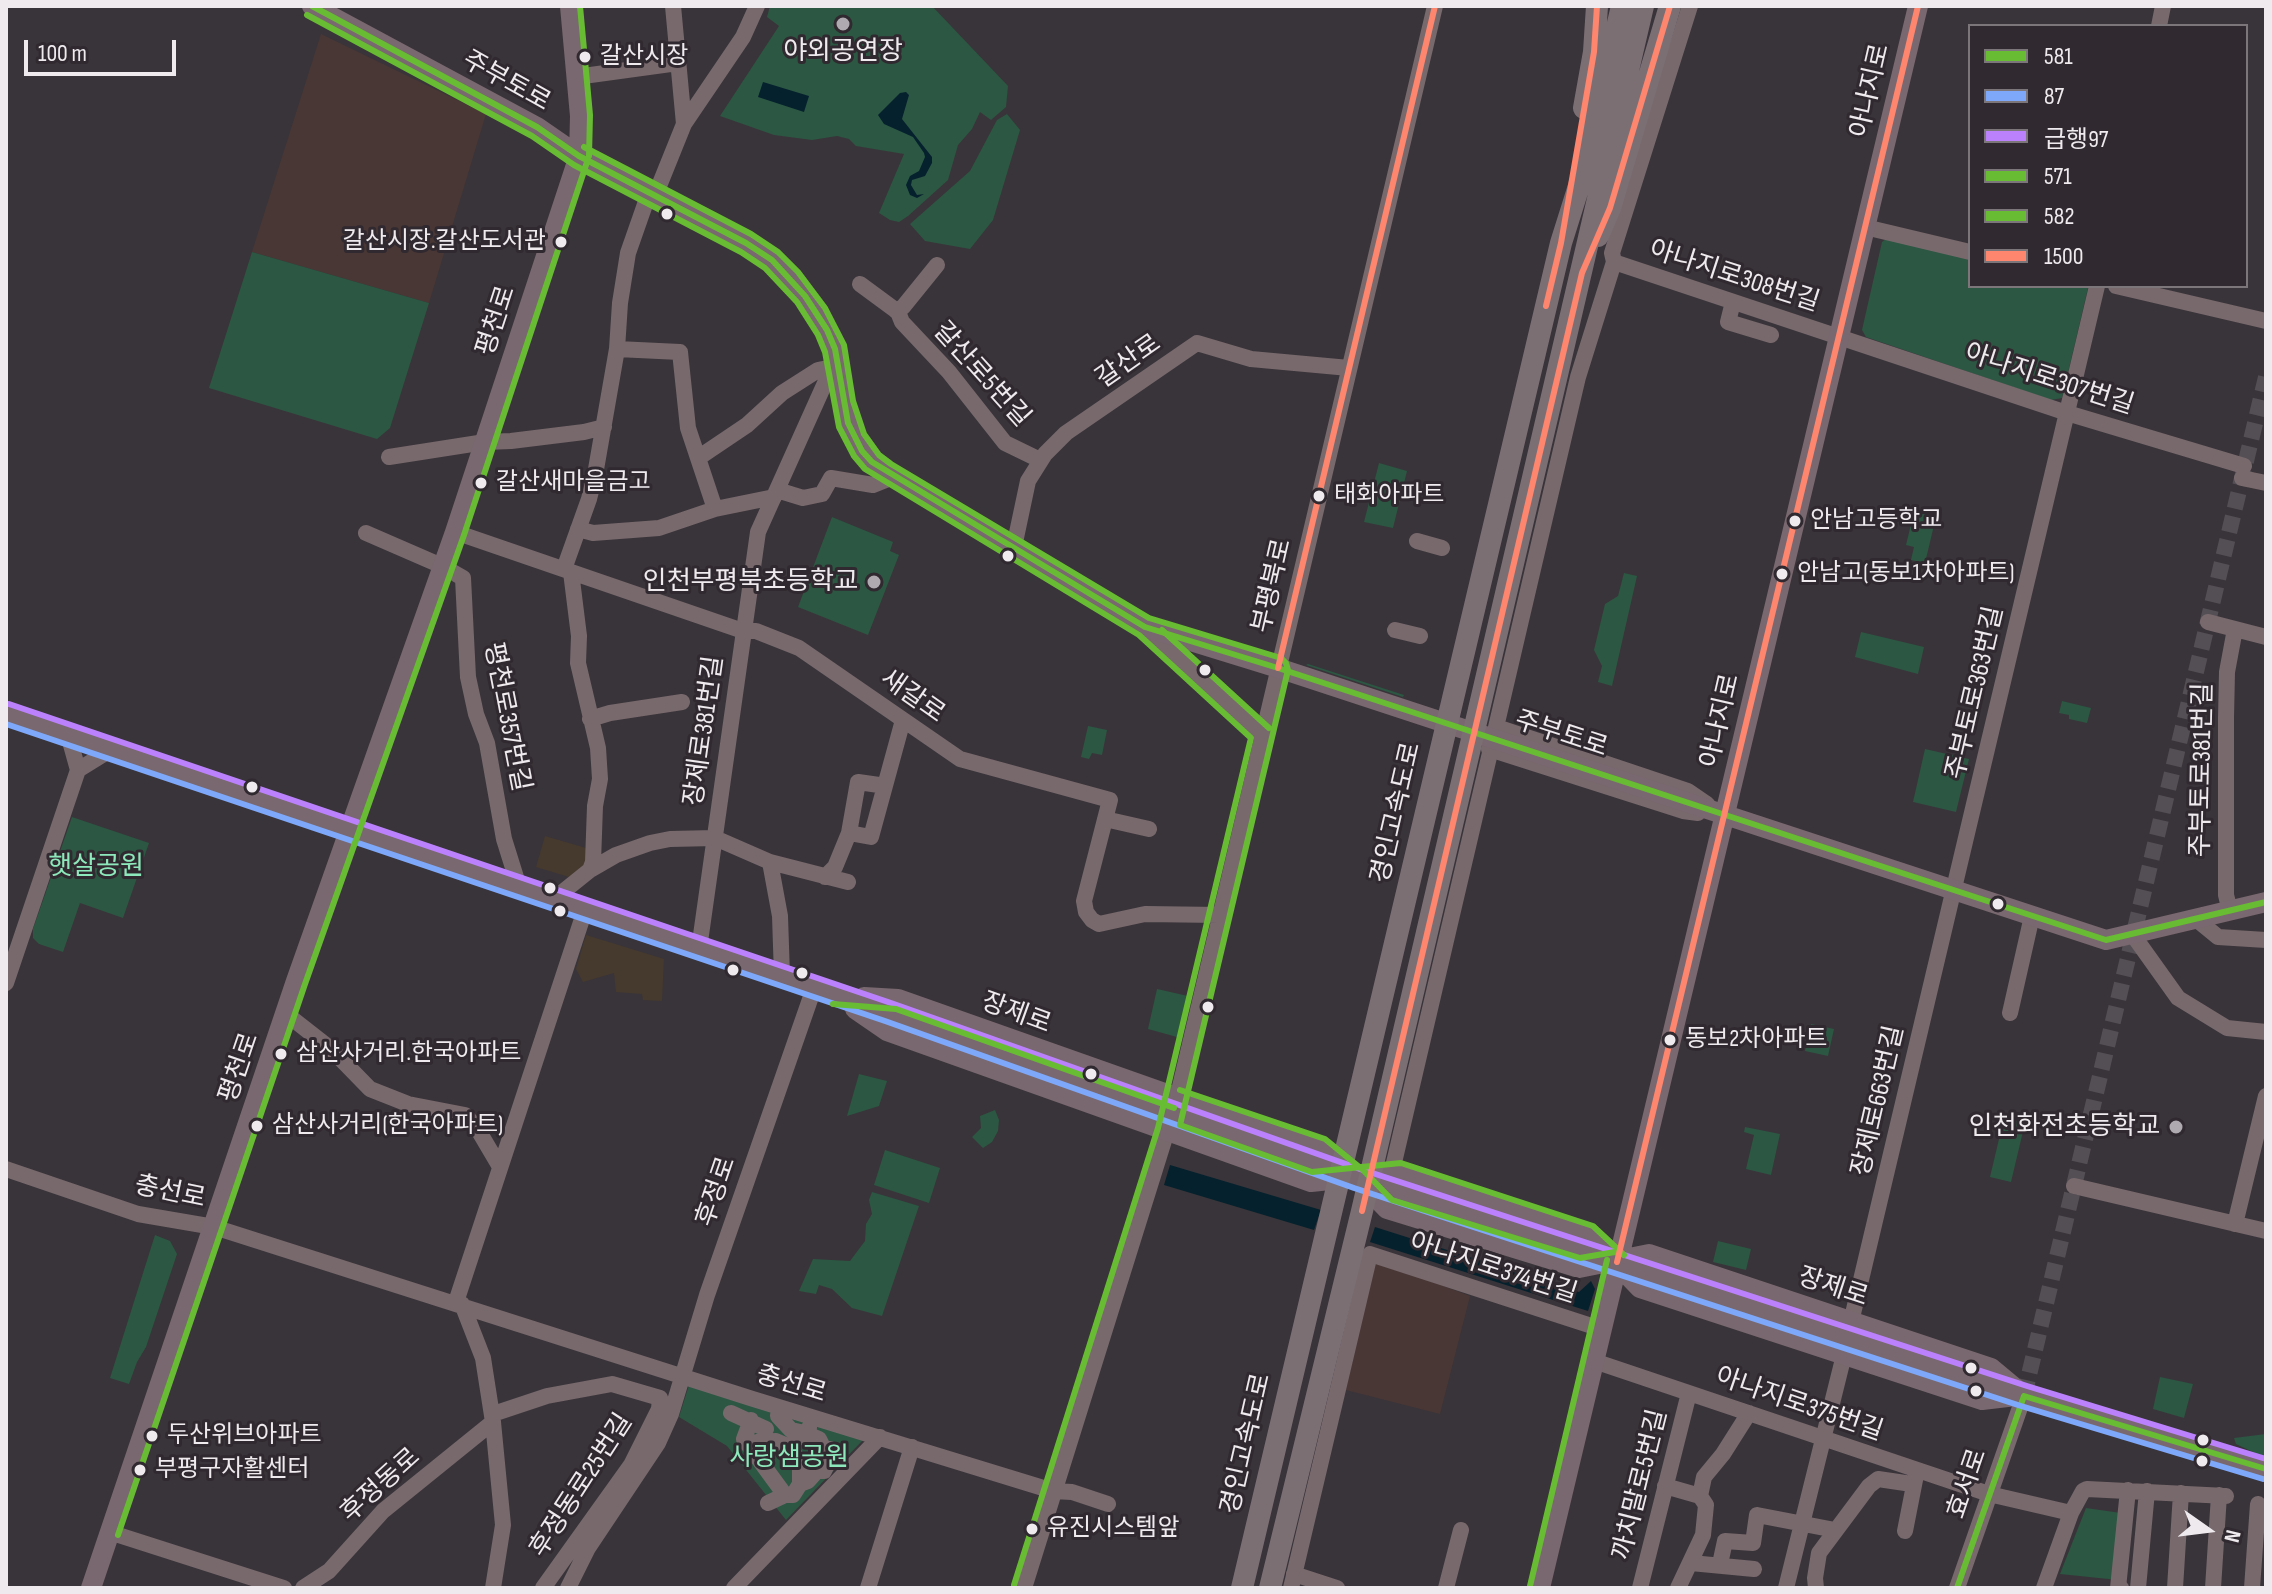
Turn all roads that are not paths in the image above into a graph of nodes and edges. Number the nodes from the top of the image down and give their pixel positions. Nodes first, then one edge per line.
1 (312, 6) edge
2 (570, 6) edge
3 (673, 6) edge
4 (757, 6) edge
5 (1435, 6) edge
6 (1597, 6) edge
7 (1622, 6) edge
8 (1643, 6) edge
9 (1670, 6) edge
10 (1690, 6) edge
11 (1918, 6) edge
12 (678, 63) junction
13 (576, 77) junction
14 (684, 124) junction
15 (579, 156) junction
16 (652, 194) junction
17 (1865, 227) junction
18 (1561, 243) junction
19 (1968, 252) edge
20 (1614, 262) junction
21 (937, 265) dead end
22 (1582, 273) junction
23 (860, 284) dead end
24 (2097, 288) edge
25 (2125, 288) edge
26 (1733, 302) junction
27 (896, 311) junction
28 (2266, 321) edge
29 (1771, 335) dead end
30 (1839, 337) junction
31 (617, 349) junction
32 (837, 366) junction
33 (1349, 368) junction
34 (2067, 413) junction
35 (604, 427) junction
36 (485, 442) junction
37 (389, 457) dead end
38 (698, 458) junction
39 (1040, 460) junction
40 (893, 477) junction
41 (2266, 483) edge
42 (776, 494) junction
43 (715, 509) junction
44 (578, 529) junction
45 (455, 532) junction
46 (366, 533) dead end
47 (1417, 541) dead end
48 (1014, 547) junction
49 (1442, 548) dead end
50 (442, 566) junction
51 (568, 571) junction
52 (2208, 622) dead end
53 (1145, 627) junction
54 (2235, 629) junction
55 (1395, 630) dead end
56 (743, 631) junction
57 (1420, 636) dead end
58 (2266, 637) edge
59 (1287, 672) junction
60 (682, 702) dead end
61 (6, 713) edge
62 (590, 719) junction
63 (903, 720) junction
64 (1497, 727) junction
65 (68, 734) junction
66 (1517, 734) junction
67 (1262, 735) junction
68 (112, 749) junction
69 (1489, 749) junction
70 (1510, 756) junction
71 (78, 770) junction
72 (879, 785) dead end
73 (1725, 817) junction
74 (1105, 819) junction
75 (1149, 829) dead end
76 (351, 831) junction
77 (849, 833) junction
78 (715, 838) junction
79 (770, 862) junction
80 (590, 870) junction
81 (825, 877) junction
82 (848, 882) dead end
83 (519, 887) junction
84 (1954, 891) junction
85 (554, 899) junction
86 (2266, 902) edge
87 (585, 910) junction
88 (2230, 911) junction
89 (1219, 915) junction
90 (2032, 916) junction
91 (2196, 919) junction
92 (2133, 935) junction
93 (2266, 940) edge
94 (699, 949) junction
95 (782, 976) junction
96 (6, 983) edge
97 (824, 991) junction
98 (285, 1013) junction
99 (2010, 1013) dead end
100 (2266, 1032) edge
101 (2266, 1096) edge
102 (1177, 1099) junction
103 (2262, 1128) edge
104 (1168, 1131) junction
105 (500, 1167) junction
106 (6, 1169) edge
107 (1357, 1178) junction
108 (2074, 1186) dead end
109 (2235, 1224) junction
110 (214, 1227) junction
111 (2266, 1231) edge
112 (1362, 1249) junction
113 (1617, 1262) junction
114 (459, 1303) junction
115 (1851, 1322) junction
116 (1601, 1329) junction
117 (1844, 1355) junction
118 (1594, 1361) junction
119 (676, 1374) junction
120 (1689, 1393) junction
121 (2024, 1396) junction
122 (663, 1407) junction
123 (779, 1407) junction
124 (731, 1413) dead end
125 (1749, 1413) junction
126 (493, 1418) junction
127 (818, 1418) junction
128 (751, 1420) junction
129 (783, 1424) junction
130 (805, 1433) junction
131 (880, 1437) junction
132 (1823, 1438) junction
133 (762, 1440) junction
134 (790, 1447) junction
135 (912, 1447) junction
136 (2266, 1469) edge
137 (1915, 1477) junction
138 (800, 1484) junction
139 (1665, 1486) junction
140 (2128, 1490) junction
141 (1053, 1491) junction
142 (2147, 1491) junction
143 (2181, 1493) junction
144 (1989, 1494) junction
145 (785, 1495) junction
146 (1700, 1496) junction
147 (768, 1503) dead end
148 (1108, 1504) dead end
149 (2258, 1504) dead end
150 (2071, 1513) junction
151 (1801, 1522) junction
152 (1461, 1530) dead end
153 (1835, 1530) junction
154 (1905, 1531) dead end
155 (109, 1532) junction
156 (1748, 1543) junction
157 (1691, 1563) junction
158 (1720, 1564) junction
159 (1292, 1581) edge
160 (91, 1588) edge
161 (284, 1588) edge
162 (303, 1588) edge
163 (493, 1588) edge
164 (543, 1588) edge
165 (568, 1588) edge
166 (734, 1588) edge
167 (868, 1588) edge
168 (1024, 1588) edge
169 (1242, 1588) edge
170 (1270, 1588) edge
171 (1337, 1588) edge
172 (1446, 1588) edge
173 (1540, 1588) edge
174 (1640, 1588) edge
175 (1678, 1588) edge
176 (1786, 1588) edge
177 (1816, 1588) edge
178 (1957, 1588) edge
179 (2044, 1588) edge
180 (2121, 1588) edge
181 (2138, 1588) edge
182 (2175, 1588) edge
183 (2213, 1588) edge
184 (2252, 1588) edge

1 - 15 main road, 주부토로
2 - 13 main road, 평천로
3 - 12 street
4 - 14 street
5 - 33 street, 부평북로
6 - 18 highway
7 - 18 highway, 경인고속도로
8 - 22 highway
9 - 22 highway
10 - 20 street
11 - 17 main road, 아나지로
12 - 13 street
12 - 14 street
13 - 15 main road, 평천로
14 - 16 street
15 - 16 main road, 주부토로
15 - 36 main road, 평천로
16 - 31 street
16 - 32 main road, 주부토로
17 - 19 street
17 - 30 main road, 아나지로
18 - 169 highway, 경인고속도로
20 - 26 street, 아나지로308번길
20 - 64 street
21 - 27 street, 갈산로5번길
22 - 112 highway
23 - 27 street, 갈산로5번길
24 - 34 street, 주부토로363번길
25 - 28 street
26 - 29 street
26 - 30 street, 아나지로308번길
27 - 39 street, 갈산로5번길
30 - 34 street, 아나지로307번길
30 - 73 main road, 아나지로
31 - 35 street
31 - 38 street
32 - 38 street
32 - 40 main road, 주부토로
32 - 42 street, 장제로381번길
33 - 39 street, 갈산로
33 - 59 street, 부평북로
34 - 41 street, 아나지로307번길
34 - 84 street, 주부토로363번길
35 - 36 street
35 - 44 street
36 - 37 street
36 - 45 main road, 평천로
38 - 43 street
39 - 48 street, 갈산로
40 - 42 street
40 - 48 main road, 주부토로
42 - 43 street
42 - 56 street, 장제로381번길
43 - 44 street
44 - 51 street
45 - 50 main road, 평천로
45 - 51 street, 새갈로
46 - 50 street
47 - 49 street
48 - 53 main road, 주부토로
50 - 76 main road, 평천로
50 - 83 street, 평천로357번길
51 - 56 street, 새갈로
51 - 62 street
52 - 54 street
53 - 59 main road, 주부토로
53 - 67 street
54 - 58 street
54 - 88 street, 주부토로381번길
55 - 57 street
56 - 63 street, 새갈로
56 - 78 street, 장제로381번길
59 - 67 street, 부평북로
59 - 73 main road, 주부토로
60 - 62 street
61 - 65 main road, 장제로
62 - 80 street
63 - 74 street, 새갈로
63 - 77 street
64 - 66 street
64 - 69 street
65 - 68 main road, 장제로
65 - 71 street
66 - 70 street
66 - 73 street
67 - 89 street, 부평북로
68 - 71 street
68 - 76 main road, 장제로
69 - 70 street
69 - 113 street
70 - 73 street
71 - 96 street
72 - 77 street
73 - 84 main road, 주부토로
73 - 113 main road, 아나지로
74 - 75 street
74 - 89 street
76 - 83 main road, 장제로
76 - 98 main road, 평천로
77 - 81 street
78 - 79 street, 장제로381번길
78 - 80 street, 장제로381번길
78 - 94 street, 장제로381번길
79 - 81 street, 장제로381번길
79 - 95 street
80 - 85 street, 장제로381번길
81 - 82 street, 장제로381번길
83 - 85 main road, 장제로
84 - 90 main road, 주부토로
84 - 115 street, 장제로663번길
85 - 87 main road, 장제로
86 - 88 main road, 주부토로
87 - 94 main road, 장제로
87 - 105 street
88 - 91 main road, 주부토로
89 - 102 street, 부평북로
90 - 92 main road, 주부토로
90 - 99 street
91 - 92 main road, 주부토로
91 - 93 street
92 - 100 street
94 - 95 main road, 장제로
95 - 97 main road, 장제로
97 - 102 main road, 장제로
97 - 104 main road, 장제로
97 - 107 main road, 장제로
97 - 119 street, 후정로
98 - 105 street
98 - 110 main road, 평천로
101 - 103 street
102 - 104 street, 부평북로
102 - 107 main road, 장제로
103 - 109 street
104 - 107 main road, 장제로
104 - 141 street, 부평북로
105 - 114 street
106 - 110 street, 충선로
107 - 113 main road, 장제로
107 - 113 main road, 장제로
107 - 121 main road, 장제로
108 - 109 street
109 - 111 street
110 - 114 street, 충선로
110 - 155 main road, 평천로
112 - 116 street, 아나지로374번길
112 - 159 street
112 - 170 highway
113 - 115 main road, 장제로
113 - 116 main road, 아나지로
113 - 117 main road, 장제로
114 - 119 street, 충선로
114 - 126 street
115 - 121 main road, 장제로
116 - 118 main road, 아나지로
117 - 121 main road, 장제로
117 - 132 street
118 - 120 street, 아나지로375번길
118 - 173 main road, 아나지로
119 - 122 street, 후정로
119 - 123 street, 충선로
120 - 125 street, 아나지로375번길
120 - 139 street, 까치말로5번길
121 - 136 main road, 장제로
121 - 144 street, 효서로
122 - 126 street
122 - 164 street, 후정동로25번길
122 - 165 street, 후정로
123 - 127 street, 충선로
123 - 129 street
124 - 128 street
125 - 132 street, 아나지로375번길
125 - 146 street
126 - 162 street, 후정동로
126 - 163 street, 후정동로25번길
127 - 130 street
127 - 131 street, 충선로
128 - 133 street
128 - 133 street
129 - 130 street
129 - 133 street
130 - 134 street
130 - 138 street
131 - 135 street, 충선로
131 - 166 street
132 - 137 street, 아나지로375번길
132 - 151 street
133 - 134 street
133 - 145 street
134 - 138 street
135 - 141 street, 충선로
135 - 167 street
137 - 144 street, 아나지로375번길
137 - 153 street
137 - 154 street
138 - 145 street
139 - 146 street
139 - 174 street, 까치말로5번길
140 - 142 street
140 - 150 street
140 - 180 street
141 - 148 street, 충선로
141 - 168 street, 부평북로
142 - 143 street
142 - 181 street
143 - 182 street
143 - 183 street
144 - 150 street, 아나지로375번길
144 - 178 street, 효서로
145 - 147 street
146 - 157 street
149 - 184 street
150 - 179 street
151 - 153 street
151 - 156 street
151 - 176 street
152 - 172 street
153 - 177 street
155 - 160 main road, 평천로
155 - 161 street
156 - 158 street
156 - 158 street
157 - 158 street
157 - 175 street
159 - 171 street

